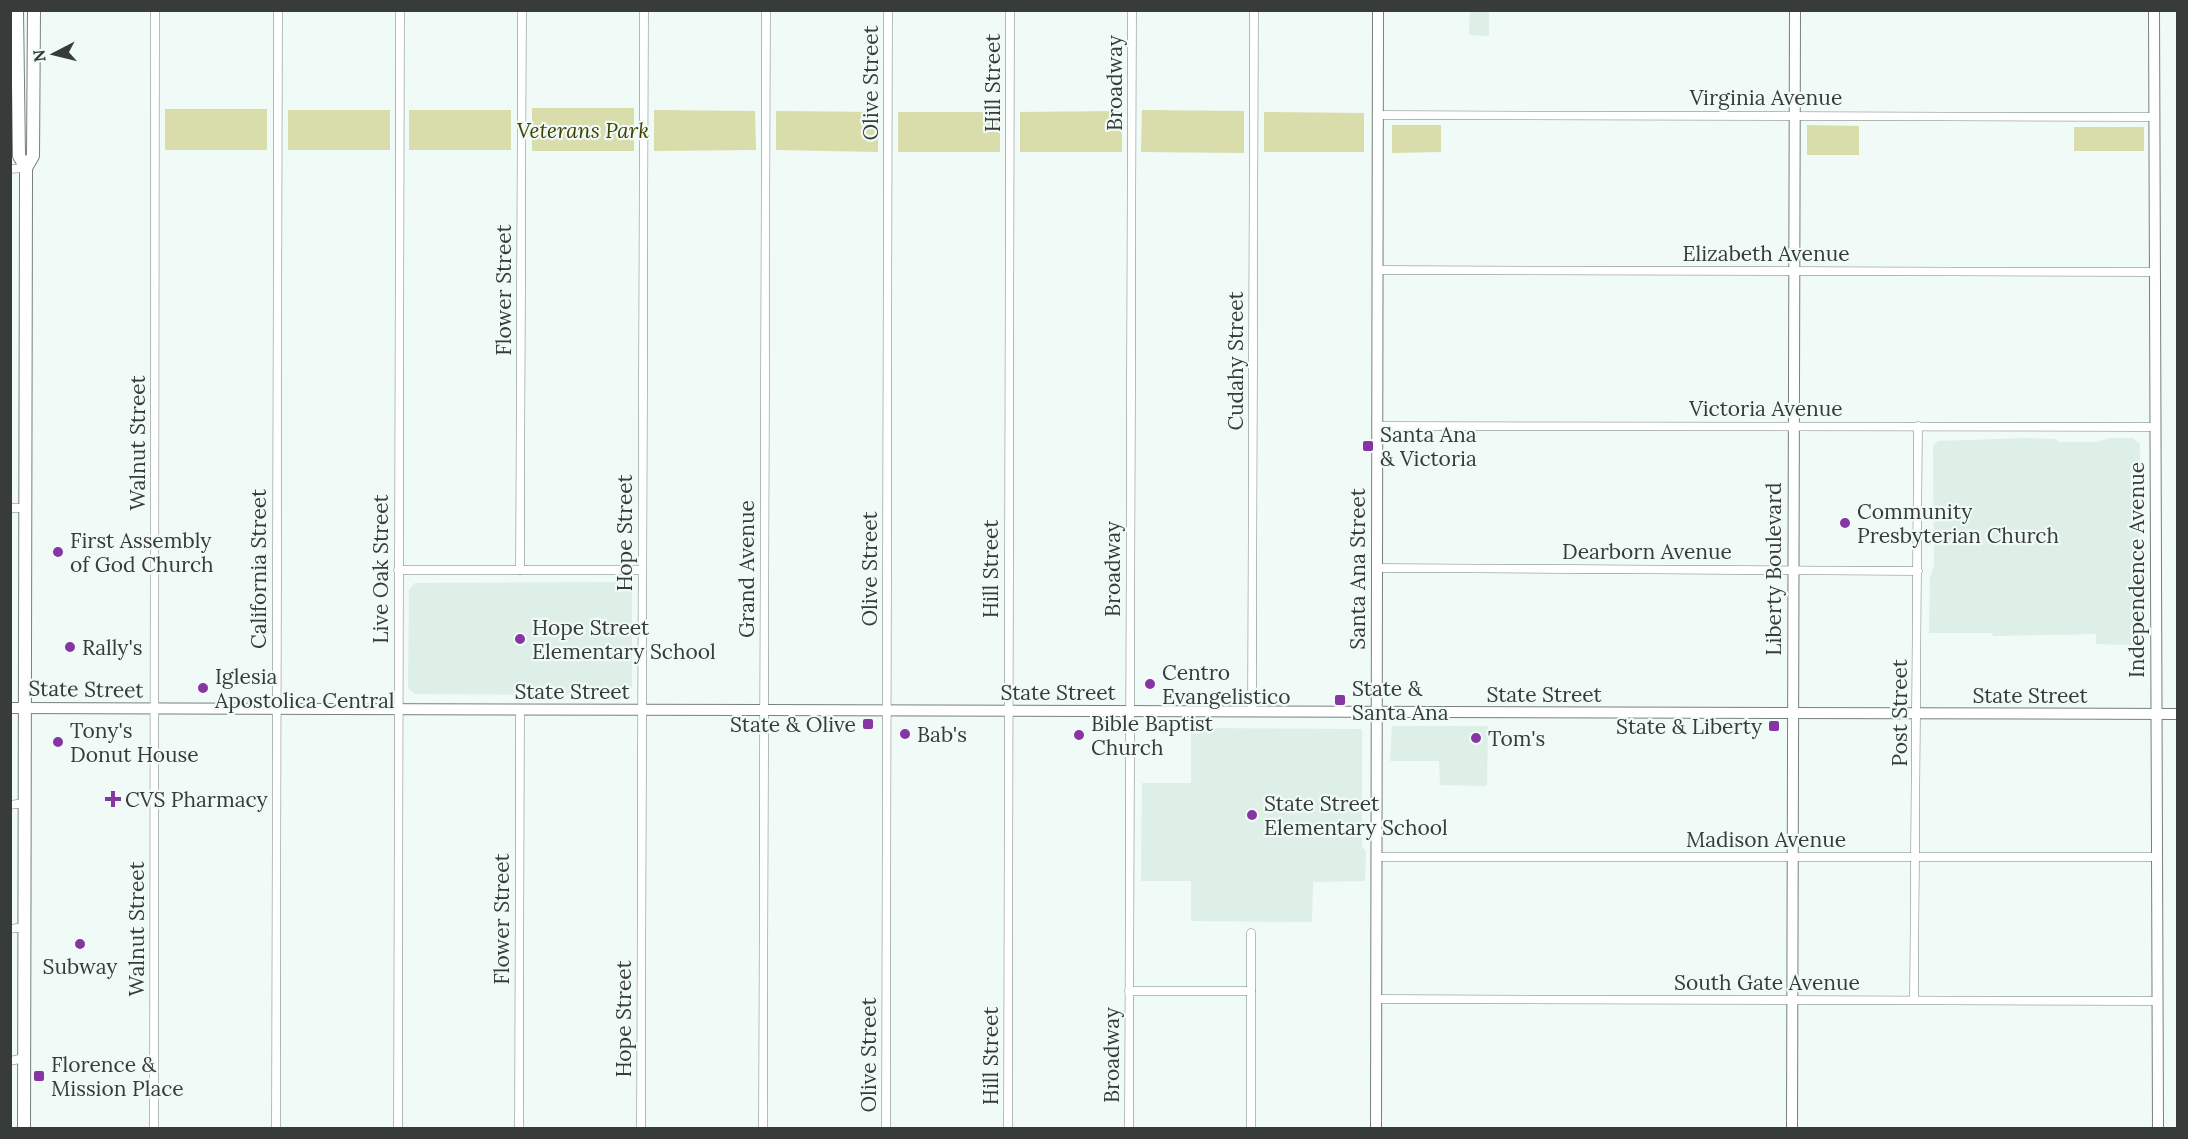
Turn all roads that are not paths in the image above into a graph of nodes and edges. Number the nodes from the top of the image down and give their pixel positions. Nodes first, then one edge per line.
1 (17, 10) edge
2 (34, 10) edge
3 (155, 10) edge
4 (278, 10) edge
5 (400, 10) edge
6 (522, 10) edge
7 (644, 10) edge
8 (766, 10) edge
9 (888, 10) edge
10 (1010, 10) edge
11 (1132, 10) edge
12 (1254, 10) edge
13 (1378, 10) edge
14 (1795, 10) edge
15 (2154, 10) edge
16 (1378, 115) junction
17 (1794, 116) junction
18 (2154, 117) junction
19 (10, 168) edge
20 (26, 168) junction
21 (1377, 270) junction
22 (1794, 272) junction
23 (2155, 272) junction
24 (1377, 426) junction
25 (1794, 426) junction
26 (1918, 426) junction
27 (2155, 427) junction
28 (10, 508) edge
29 (25, 508) junction
30 (1377, 568) junction
31 (398, 570) junction
32 (520, 570) junction
33 (642, 570) junction
34 (1793, 570) junction
35 (1918, 571) junction
36 (10, 708) edge
37 (24, 708) junction
38 (154, 710) junction
39 (275, 710) junction
40 (398, 710) junction
41 (520, 711) junction
42 (642, 711) junction
43 (764, 711) junction
44 (887, 711) junction
45 (1007, 712) junction
46 (1130, 712) junction
47 (1252, 712) junction
48 (1376, 713) junction
49 (1792, 714) junction
50 (1918, 714) junction
51 (2156, 714) junction
52 (2178, 714) edge
53 (24, 803) junction
54 (10, 805) edge
55 (1376, 857) junction
56 (1792, 857) junction
57 (1916, 857) junction
58 (2157, 857) junction
59 (24, 927) junction
60 (10, 929) edge
61 (1251, 933) dead end
62 (1129, 991) junction
63 (1251, 991) junction
64 (1376, 999) junction
65 (1792, 1000) junction
66 (1914, 1000) junction
67 (2157, 1001) junction
68 (24, 1058) junction
69 (10, 1061) edge
70 (24, 1128) edge
71 (154, 1128) edge
72 (276, 1128) edge
73 (398, 1128) edge
74 (519, 1128) edge
75 (640, 1128) edge
76 (763, 1128) edge
77 (886, 1128) edge
78 (1008, 1128) edge
79 (1129, 1128) edge
80 (1251, 1128) edge
81 (1376, 1128) edge
82 (1792, 1128) edge
83 (2158, 1128) edge

1 - 20 main road
2 - 20 main road
3 - 38 street, Walnut Street
4 - 39 street, California Street
5 - 31 street, Live Oak Street
6 - 32 street, Flower Street
7 - 33 street, Hope Street
8 - 43 street, Grand Avenue
9 - 44 street, Olive Street
10 - 45 street, Hill Street
11 - 46 street, Broadway
12 - 47 street, Cudahy Street
13 - 16 street, Santa Ana Street
14 - 17 street, Liberty Boulevard
15 - 18 street, Independence Avenue
16 - 17 street, Virginia Avenue
16 - 21 street, Santa Ana Street
17 - 18 street, Virginia Avenue
17 - 22 street, Liberty Boulevard
18 - 23 street, Independence Avenue
19 - 20 street
20 - 29 main road
21 - 22 street, Elizabeth Avenue
21 - 24 street, Santa Ana Street
22 - 23 street, Elizabeth Avenue
22 - 25 street, Liberty Boulevard
23 - 27 street, Independence Avenue
24 - 25 street, Victoria Avenue
24 - 30 street, Santa Ana Street
25 - 26 street, Victoria Avenue
25 - 34 street, Liberty Boulevard
26 - 27 street, Victoria Avenue
26 - 35 street, Post Street
27 - 51 street, Independence Avenue
28 - 29 street
29 - 37 main road
30 - 34 street, Dearborn Avenue
30 - 48 street, Santa Ana Street
31 - 32 street
31 - 40 street, Live Oak Street
32 - 33 street
33 - 42 street, Hope Street
34 - 35 street, Dearborn Avenue
34 - 49 street, Liberty Boulevard
35 - 50 street, Post Street
36 - 37 street, State Street
37 - 38 street, State Street
37 - 53 main road
38 - 39 street, State Street
38 - 71 street, Walnut Street
39 - 40 street, State Street
39 - 72 street, California Street
40 - 41 street, State Street
40 - 73 street, Live Oak Street
41 - 42 street, State Street
41 - 74 street, Flower Street
42 - 43 street, State Street
42 - 75 street, Hope Street
43 - 44 street, State Street
43 - 76 street, Grand Avenue
44 - 45 street, State Street
44 - 77 street, Olive Street
45 - 46 street, State Street
45 - 78 street, Hill Street
46 - 47 street, State Street
46 - 62 street, Broadway
47 - 48 street, State Street
48 - 49 street, State Street
48 - 55 street, Santa Ana Street
49 - 50 street, State Street
49 - 56 street, Liberty Boulevard
50 - 51 street, State Street
50 - 57 street, Post Street
51 - 52 street, State Street
51 - 58 street, Independence Avenue
53 - 54 street
53 - 59 main road
55 - 56 street, Madison Avenue
55 - 64 street, Santa Ana Street
56 - 57 street, Madison Avenue
56 - 65 street, Liberty Boulevard
57 - 58 street, Madison Avenue
57 - 66 street, Post Street
58 - 67 street, Independence Avenue
59 - 60 street
59 - 68 main road
61 - 63 street
62 - 63 street
62 - 79 street, Broadway
63 - 80 street
64 - 65 street, South Gate Avenue
64 - 81 street, Santa Ana Street
65 - 66 street, South Gate Avenue
65 - 82 street, Liberty Boulevard
66 - 67 street, South Gate Avenue
67 - 83 street, Independence Avenue
68 - 69 street
68 - 70 main road

